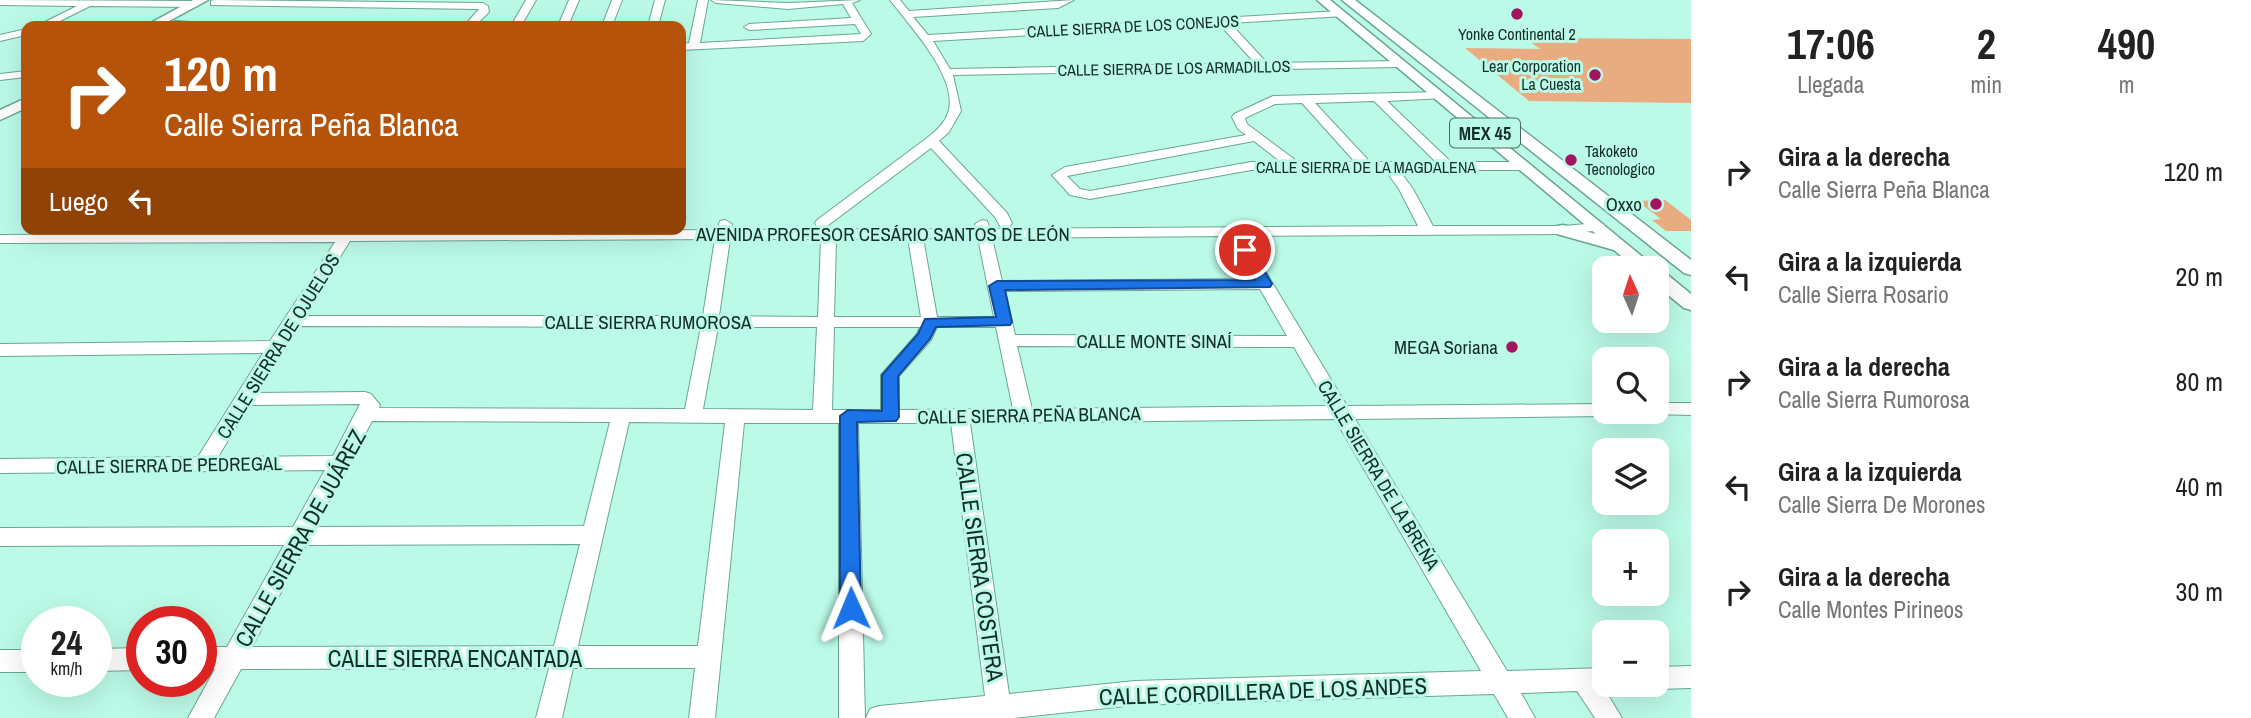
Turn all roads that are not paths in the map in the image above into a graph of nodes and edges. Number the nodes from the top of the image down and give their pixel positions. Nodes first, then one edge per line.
1 (531, 0) edge
2 (574, 0) edge
3 (617, 0) edge
4 (660, 0) edge
5 (704, 0) edge
6 (716, 0) edge
7 (845, 0) edge
8 (855, 0) edge
9 (895, 0) edge
10 (1069, 0) edge
11 (1323, 0) edge
12 (1348, 0) edge
13 (0, 2) edge
14 (208, 2) edge
15 (325, 2) edge
16 (749, 2) edge
17 (89, 3) junction
18 (906, 14) junction
19 (1340, 14) junction
20 (1221, 20) junction
21 (52, 21) edge
22 (162, 21) edge
23 (179, 21) edge
24 (474, 21) edge
25 (519, 21) edge
26 (565, 21) edge
27 (609, 21) edge
28 (654, 21) edge
29 (860, 21) junction
30 (1354, 26) junction
31 (749, 27) junction
32 (1384, 27) junction
33 (21, 33) edge
34 (0, 38) edge
35 (927, 38) junction
36 (747, 45) junction
37 (694, 46) junction
38 (686, 47) edge
39 (1400, 64) junction
40 (1264, 66) junction
41 (947, 72) junction
42 (21, 75) edge
43 (0, 77) edge
44 (21, 92) edge
45 (1440, 96) junction
46 (1377, 97) junction
47 (1304, 98) junction
48 (0, 103) edge
49 (21, 105) edge
50 (0, 116) edge
51 (1257, 138) junction
52 (932, 141) junction
53 (1295, 166) junction
54 (1525, 166) junction
55 (1367, 167) junction
56 (1390, 167) junction
57 (1449, 167) junction
58 (1626, 218) junction
59 (1005, 223) junction
60 (1594, 224) junction
61 (686, 225) edge
62 (1424, 226) junction
63 (0, 228) edge
64 (21, 228) edge
65 (983, 228) junction
66 (686, 229) edge
67 (725, 229) junction
68 (825, 229) junction
69 (1563, 230) junction
70 (1235, 233) junction
71 (915, 234) junction
72 (106, 235) edge
73 (348, 235) edge
74 (0, 239) edge
75 (1630, 256) edge
76 (1634, 256) edge
77 (1691, 269) edge
78 (1265, 284) junction
79 (997, 286) junction
80 (1670, 287) edge
81 (1691, 304) edge
82 (291, 321) junction
83 (711, 322) junction
84 (827, 322) junction
85 (930, 322) junction
86 (1005, 322) junction
87 (1009, 340) junction
88 (1299, 342) junction
89 (275, 347) junction
90 (0, 351) edge
91 (244, 399) junction
92 (367, 406) junction
93 (1669, 409) edge
94 (1691, 409) edge
95 (1592, 410) edge
96 (1341, 412) junction
97 (621, 414) junction
98 (693, 414) junction
99 (1024, 415) junction
100 (735, 416) junction
101 (822, 416) junction
102 (848, 416) junction
103 (960, 416) junction
104 (890, 417) junction
105 (204, 463) junction
106 (338, 463) junction
107 (0, 466) edge
108 (593, 536) junction
109 (0, 537) edge
110 (301, 537) junction
111 (564, 657) junction
112 (708, 657) junction
113 (217, 658) edge
114 (234, 658) junction
115 (0, 661) edge
116 (21, 661) edge
117 (1691, 677) edge
118 (1669, 678) edge
119 (1592, 680) edge
120 (1502, 682) junction
121 (1601, 697) edge
122 (999, 712) edge
123 (203, 717) edge
124 (549, 718) edge
125 (702, 718) edge
126 (852, 718) edge
127 (879, 718) edge
128 (1522, 718) edge
129 (1609, 718) edge

1 - 25 street
2 - 26 street
3 - 27 street
4 - 28 street
5 - 37 street
6 - 16 street
7 - 8 street
7 - 16 street
7 - 29 street
9 - 18 street
10 - 18 street
11 - 19 main road, MEX 45
12 - 32 main road, MEX 45
13 - 17 street
14 - 15 street
14 - 17 street
14 - 22 main road
14 - 23 main road
15 - 24 street
16 - 31 street
17 - 21 street
18 - 35 street
19 - 20 street, CALLE SIERRA DE LOS CONEJOS
19 - 30 main road, MEX 45
20 - 35 street, CALLE SIERRA DE LOS CONEJOS
20 - 40 street
29 - 31 street
29 - 36 street
30 - 32 main road
30 - 39 main road, MEX 45
31 - 36 street
32 - 58 main road, MEX 45
33 - 34 street
35 - 41 street
36 - 37 street
37 - 38 street
39 - 40 street, CALLE SIERRA DE LOS ARMADILLOS
39 - 45 main road, MEX 45
40 - 41 street, CALLE SIERRA DE LOS ARMADILLOS
41 - 52 street
42 - 43 street
44 - 48 main road
45 - 46 street
45 - 54 main road, MEX 45
46 - 47 street
46 - 57 street
47 - 51 street
47 - 55 street
49 - 50 main road
51 - 53 street
51 - 53 street, CALLE SIERRA DE LA MAGDALENA
52 - 59 street
52 - 68 street
53 - 55 street, CALLE SIERRA DE LA MAGDALENA
54 - 57 street, CALLE SIERRA DE LA MAGDALENA
54 - 60 main road, MEX 45
55 - 56 street, CALLE SIERRA DE LA MAGDALENA
56 - 57 street, CALLE SIERRA DE LA MAGDALENA
56 - 62 street
58 - 60 main road
58 - 77 main road, MEX 45
59 - 62 street, AVENIDA PROFESOR CESÁRIO SANTOS DE LEÓN
59 - 65 street, AVENIDA PROFESOR CESÁRIO SANTOS DE LEÓN
60 - 62 street, AVENIDA PROFESOR CESÁRIO SANTOS DE LEÓN
60 - 69 street, AVENIDA PROFESOR CESÁRIO SANTOS DE LEÓN
60 - 76 main road, MEX 45
61 - 67 street, AVENIDA PROFESOR CESÁRIO SANTOS DE LEÓN
62 - 69 street, AVENIDA PROFESOR CESÁRIO SANTOS DE LEÓN
62 - 70 street, AVENIDA PROFESOR CESÁRIO SANTOS DE LEÓN
63 - 64 street
65 - 68 street, AVENIDA PROFESOR CESÁRIO SANTOS DE LEÓN
65 - 70 street, AVENIDA PROFESOR CESÁRIO SANTOS DE LEÓN
65 - 71 street, AVENIDA PROFESOR CESÁRIO SANTOS DE LEÓN
65 - 79 street
66 - 67 street, AVENIDA PROFESOR CESÁRIO SANTOS DE LEÓN
67 - 68 street, AVENIDA PROFESOR CESÁRIO SANTOS DE LEÓN
67 - 83 street
68 - 71 street, AVENIDA PROFESOR CESÁRIO SANTOS DE LEÓN
68 - 84 street
69 - 75 main road
70 - 78 street, CALLE SIERRA DE LA BREÑA
71 - 85 street
72 - 74 street, AVENIDA PROFESOR CESÁRIO SANTOS DE LEÓN
73 - 82 street, CALLE SIERRA DE OJUELOS
78 - 79 street
78 - 88 street, CALLE SIERRA DE LA BREÑA
79 - 86 street
80 - 81 main road
82 - 83 street, CALLE SIERRA RUMOROSA
82 - 89 street, CALLE SIERRA DE OJUELOS
83 - 84 street, CALLE SIERRA RUMOROSA
83 - 98 street
84 - 85 street, CALLE SIERRA RUMOROSA
84 - 101 street
85 - 86 street, CALLE SIERRA RUMOROSA
85 - 104 street
86 - 87 street
87 - 88 street, CALLE MONTE SINAÍ
87 - 99 street
88 - 96 street, CALLE SIERRA DE LA BREÑA
89 - 90 street
89 - 91 street, CALLE SIERRA DE OJUELOS
91 - 92 street, CALLE SIERRA PEÑA BLANCA
91 - 105 street, CALLE SIERRA DE OJUELOS
92 - 97 street, CALLE SIERRA PEÑA BLANCA
92 - 106 street, CALLE SIERRA DE JUÁREZ
93 - 94 street
95 - 96 street, CALLE SIERRA PEÑA BLANCA
96 - 99 street, CALLE SIERRA PEÑA BLANCA
96 - 120 street, CALLE SIERRA DE LA BREÑA
97 - 98 street, CALLE SIERRA PEÑA BLANCA
97 - 108 street
98 - 100 street, CALLE SIERRA PEÑA BLANCA
99 - 103 street, CALLE SIERRA PEÑA BLANCA
100 - 101 street, CALLE SIERRA PEÑA BLANCA
100 - 112 street
101 - 102 street, CALLE SIERRA PEÑA BLANCA
102 - 104 street, CALLE SIERRA PEÑA BLANCA
102 - 126 street
103 - 104 street, CALLE SIERRA PEÑA BLANCA
103 - 122 street, CALLE SIERRA COSTERA
105 - 106 street, CALLE SIERRA DE PEDREGAL
105 - 107 street, CALLE SIERRA DE PEDREGAL
106 - 110 street, CALLE SIERRA DE JUÁREZ
108 - 110 street
108 - 111 street
109 - 110 street
110 - 114 street, CALLE SIERRA DE JUÁREZ
111 - 112 street, CALLE SIERRA ENCANTADA
111 - 114 street, CALLE SIERRA ENCANTADA
111 - 124 street
112 - 125 street
113 - 114 street, CALLE SIERRA ENCANTADA
114 - 123 street, CALLE SIERRA DE JUÁREZ
115 - 116 street
117 - 118 street
119 - 120 street, CALLE CORDILLERA DE LOS ANDES
120 - 122 street, CALLE CORDILLERA DE LOS ANDES
120 - 128 street, CALLE SIERRA DE LA BREÑA
121 - 129 street
122 - 127 street, CALLE CORDILLERA DE LOS ANDES

